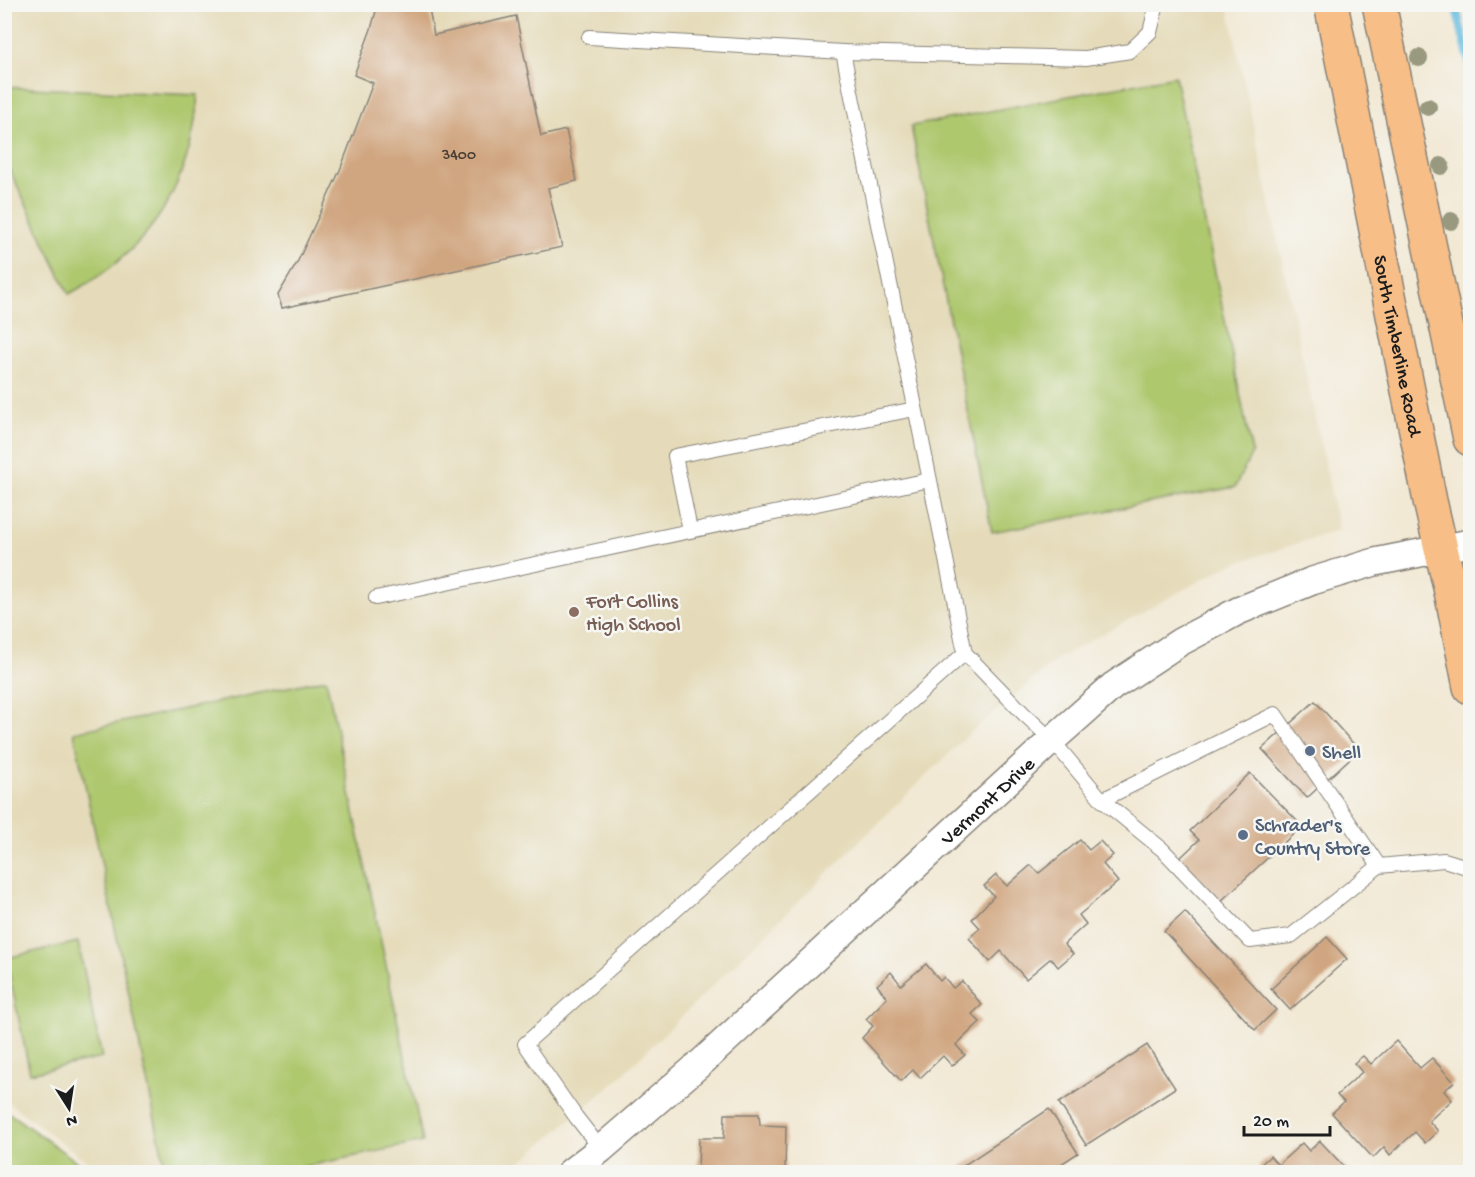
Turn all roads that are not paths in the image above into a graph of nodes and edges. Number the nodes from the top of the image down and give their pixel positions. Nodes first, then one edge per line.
1 (1157, 4) edge
2 (1331, 4) edge
3 (1379, 4) edge
4 (589, 37) dead end
5 (843, 52) junction
6 (915, 409) junction
7 (1470, 439) edge
8 (929, 480) junction
9 (690, 530) junction
10 (1456, 546) edge
11 (376, 598) dead end
12 (965, 653) junction
13 (1470, 687) edge
14 (1052, 740) junction
15 (1102, 800) junction
16 (1379, 866) junction
17 (1470, 868) edge
18 (601, 1149) junction
19 (571, 1173) edge

1 - 5 lane
2 - 10 main road, South Timberline Road
3 - 7 main road
4 - 5 lane
5 - 6 lane
6 - 8 lane
6 - 9 lane
8 - 9 lane
8 - 12 lane
9 - 11 lane
10 - 13 main road, South Timberline Road
10 - 14 street, Vermont Drive
12 - 14 lane
12 - 18 lane
14 - 15 lane
14 - 18 street, Vermont Drive
15 - 16 lane
15 - 16 lane
16 - 17 lane
18 - 19 street, Vermont Drive

